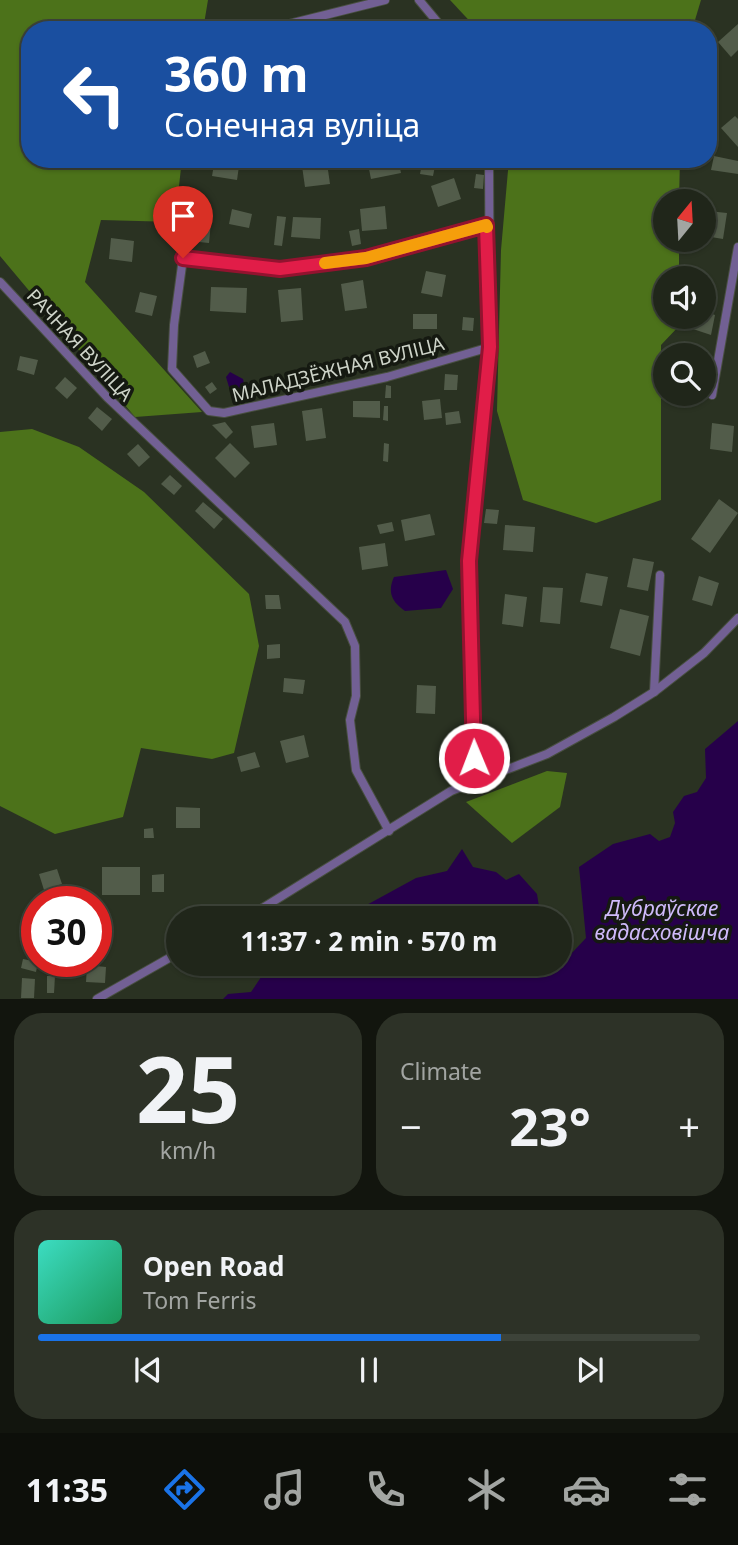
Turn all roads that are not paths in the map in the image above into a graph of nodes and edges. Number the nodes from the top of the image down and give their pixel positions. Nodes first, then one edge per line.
1 (384, 0) edge
2 (419, 0) edge
3 (301, 21) edge
4 (436, 21) edge
5 (489, 168) edge
6 (486, 225) junction
7 (738, 247) edge
8 (0, 282) edge
9 (490, 347) junction
10 (716, 371) edge
11 (660, 575) dead end
12 (738, 618) edge
13 (654, 692) junction
14 (474, 781) junction
15 (389, 831) junction
16 (266, 906) edge
17 (166, 960) edge
18 (97, 999) edge

1 - 3 street
2 - 4 street
5 - 6 street
6 - 9 street
6 - 9 street, МАЛАДЗЁЖНАЯ ВУЛІЦА
7 - 10 street
8 - 15 street, РАЧНАЯ ВУЛІЦА
9 - 14 street
11 - 13 street
12 - 13 street
13 - 14 street
14 - 15 street
15 - 16 street
17 - 18 street

